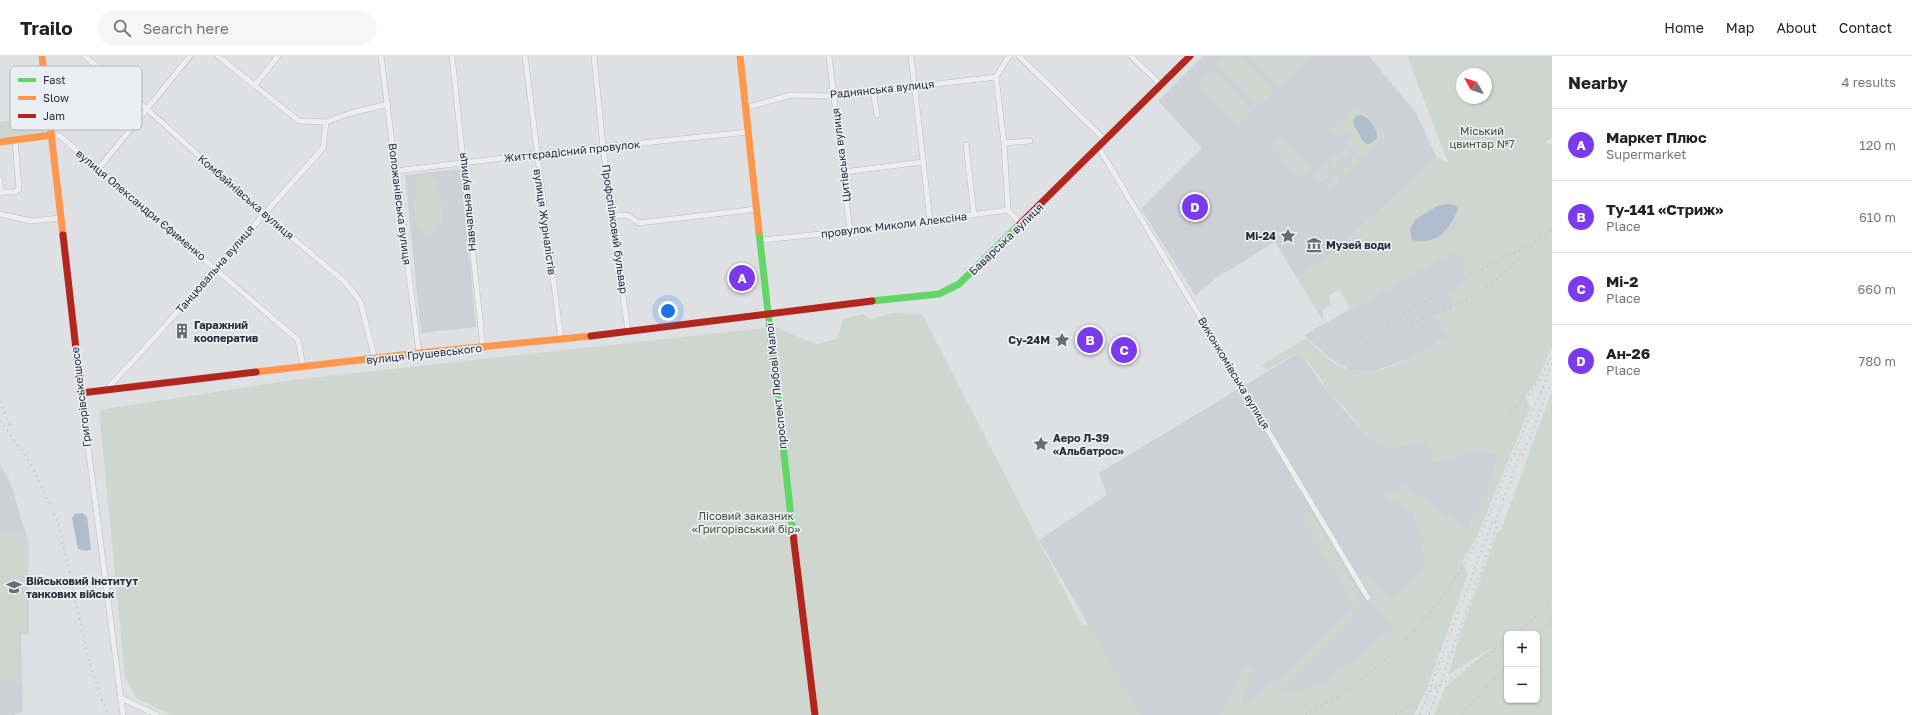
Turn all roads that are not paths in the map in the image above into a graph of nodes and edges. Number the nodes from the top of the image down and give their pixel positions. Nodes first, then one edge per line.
1 (42, 56) edge
2 (85, 56) edge
3 (190, 56) edge
4 (218, 56) edge
5 (278, 56) edge
6 (381, 56) edge
7 (452, 56) edge
8 (525, 56) edge
9 (594, 56) edge
10 (740, 56) edge
11 (829, 56) edge
12 (911, 56) edge
13 (1009, 56) edge
14 (1019, 56) edge
15 (1131, 56) edge
16 (1190, 56) edge
17 (43, 66) edge
18 (97, 66) edge
19 (996, 77) junction
20 (255, 85) junction
21 (1161, 85) junction
22 (914, 87) junction
23 (873, 91) junction
24 (834, 96) junction
25 (388, 104) junction
26 (142, 105) edge
27 (746, 108) junction
28 (147, 109) junction
29 (142, 115) edge
30 (876, 115) dead end
31 (326, 122) junction
32 (51, 130) edge
33 (130, 130) edge
34 (748, 132) junction
35 (52, 135) junction
36 (15, 141) junction
37 (1030, 141) dead end
38 (1106, 141) junction
39 (0, 142) edge
40 (1004, 143) junction
41 (966, 145) dead end
42 (603, 147) junction
43 (1099, 148) junction
44 (536, 154) junction
45 (923, 162) junction
46 (463, 163) junction
47 (99, 168) junction
48 (396, 171) junction
49 (843, 172) junction
50 (0, 180) edge
51 (0, 192) edge
52 (757, 209) junction
53 (1008, 210) junction
54 (0, 214) edge
55 (264, 214) junction
56 (974, 215) junction
57 (613, 216) junction
58 (60, 218) junction
59 (930, 221) junction
60 (1021, 225) junction
61 (850, 231) junction
62 (761, 240) junction
63 (216, 269) junction
64 (768, 314) junction
65 (628, 331) junction
66 (561, 340) junction
67 (483, 348) junction
68 (419, 353) junction
69 (375, 359) junction
70 (303, 366) junction
71 (106, 390) junction
72 (80, 393) junction
73 (1368, 598) dead end
74 (121, 698) junction
75 (123, 715) edge
76 (158, 715) edge
77 (815, 715) edge

1 - 17 street, Григорівське шосе
2 - 18 street, Комбайнівська вулиця
3 - 28 street
4 - 20 street
5 - 20 street
6 - 25 street, Воложанівська вулиця
7 - 46 street, Навчальна вулиця
8 - 44 street, вулиця Журналістів
9 - 42 street, Профспілковий бульвар
10 - 27 street, проспект Любові Малої
11 - 24 street, Цитівська вулиця
12 - 22 street
13 - 19 street
14 - 38 street
15 - 21 street
16 - 21 street, Баварська вулиця
19 - 22 street, Раднянська вулиця
19 - 40 street
20 - 31 street
21 - 38 street, Баварська вулиця
22 - 23 street, Раднянська вулиця
22 - 45 street
23 - 24 street, Раднянська вулиця
23 - 30 street
24 - 27 street, Раднянська вулиця
24 - 49 street, Цитівська вулиця
25 - 31 street
25 - 48 street, Воложанівська вулиця
26 - 28 street, Комбайнівська вулиця
27 - 34 street, проспект Любові Малої
28 - 29 street
28 - 55 street, Комбайнівська вулиця
31 - 55 street, Танцювальна вулиця
32 - 35 street, Григорівське шосе
33 - 47 street
34 - 42 street, Життєрадісний провулок
34 - 52 street, проспект Любові Малої
35 - 36 street
35 - 47 street, вулиця Олександри Єфименко
35 - 58 street, Григорівське шосе
36 - 39 street
36 - 51 street
37 - 40 street
38 - 43 street, Баварська вулиця
40 - 53 street
41 - 56 street
42 - 44 street, Життєрадісний провулок
42 - 57 street, Профспілковий бульвар
43 - 60 street, Баварська вулиця
43 - 73 street, Виконкомівська вулиця
44 - 46 street, Життєрадісний провулок
44 - 66 street, вулиця Журналістів
45 - 49 street
45 - 59 street
46 - 48 street, Життєрадісний провулок
46 - 67 street, Навчальна вулиця
47 - 63 street, вулиця Олександри Єфименко
48 - 68 street, Воложанівська вулиця
49 - 61 street, Цитівська вулиця
50 - 51 street
52 - 57 street
52 - 62 street, проспект Любові Малої
53 - 56 street, провулок Миколи Алексіна
53 - 60 street
54 - 58 street
55 - 63 street, Танцювальна вулиця
55 - 69 street, Комбайнівська вулиця
56 - 59 street, провулок Миколи Алексіна
57 - 65 street, Профспілковий бульвар
58 - 72 street, Григорівське шосе
59 - 61 street, провулок Миколи Алексіна
60 - 64 street, Баварська вулиця
61 - 62 street, провулок Миколи Алексіна
62 - 64 street, проспект Любові Малої
63 - 70 street, вулиця Олександри Єфименко
63 - 71 street, Танцювальна вулиця
64 - 65 street, вулиця Грушевського
64 - 77 street, проспект Любові Малої
65 - 66 street, вулиця Грушевського
66 - 67 street, вулиця Грушевського
67 - 68 street, вулиця Грушевського
68 - 69 street, вулиця Грушевського
69 - 70 street, вулиця Грушевського
70 - 71 street, вулиця Грушевського
71 - 72 street, вулиця Грушевського
72 - 74 street, Григорівське шосе
74 - 75 street, Григорівське шосе
74 - 76 street

